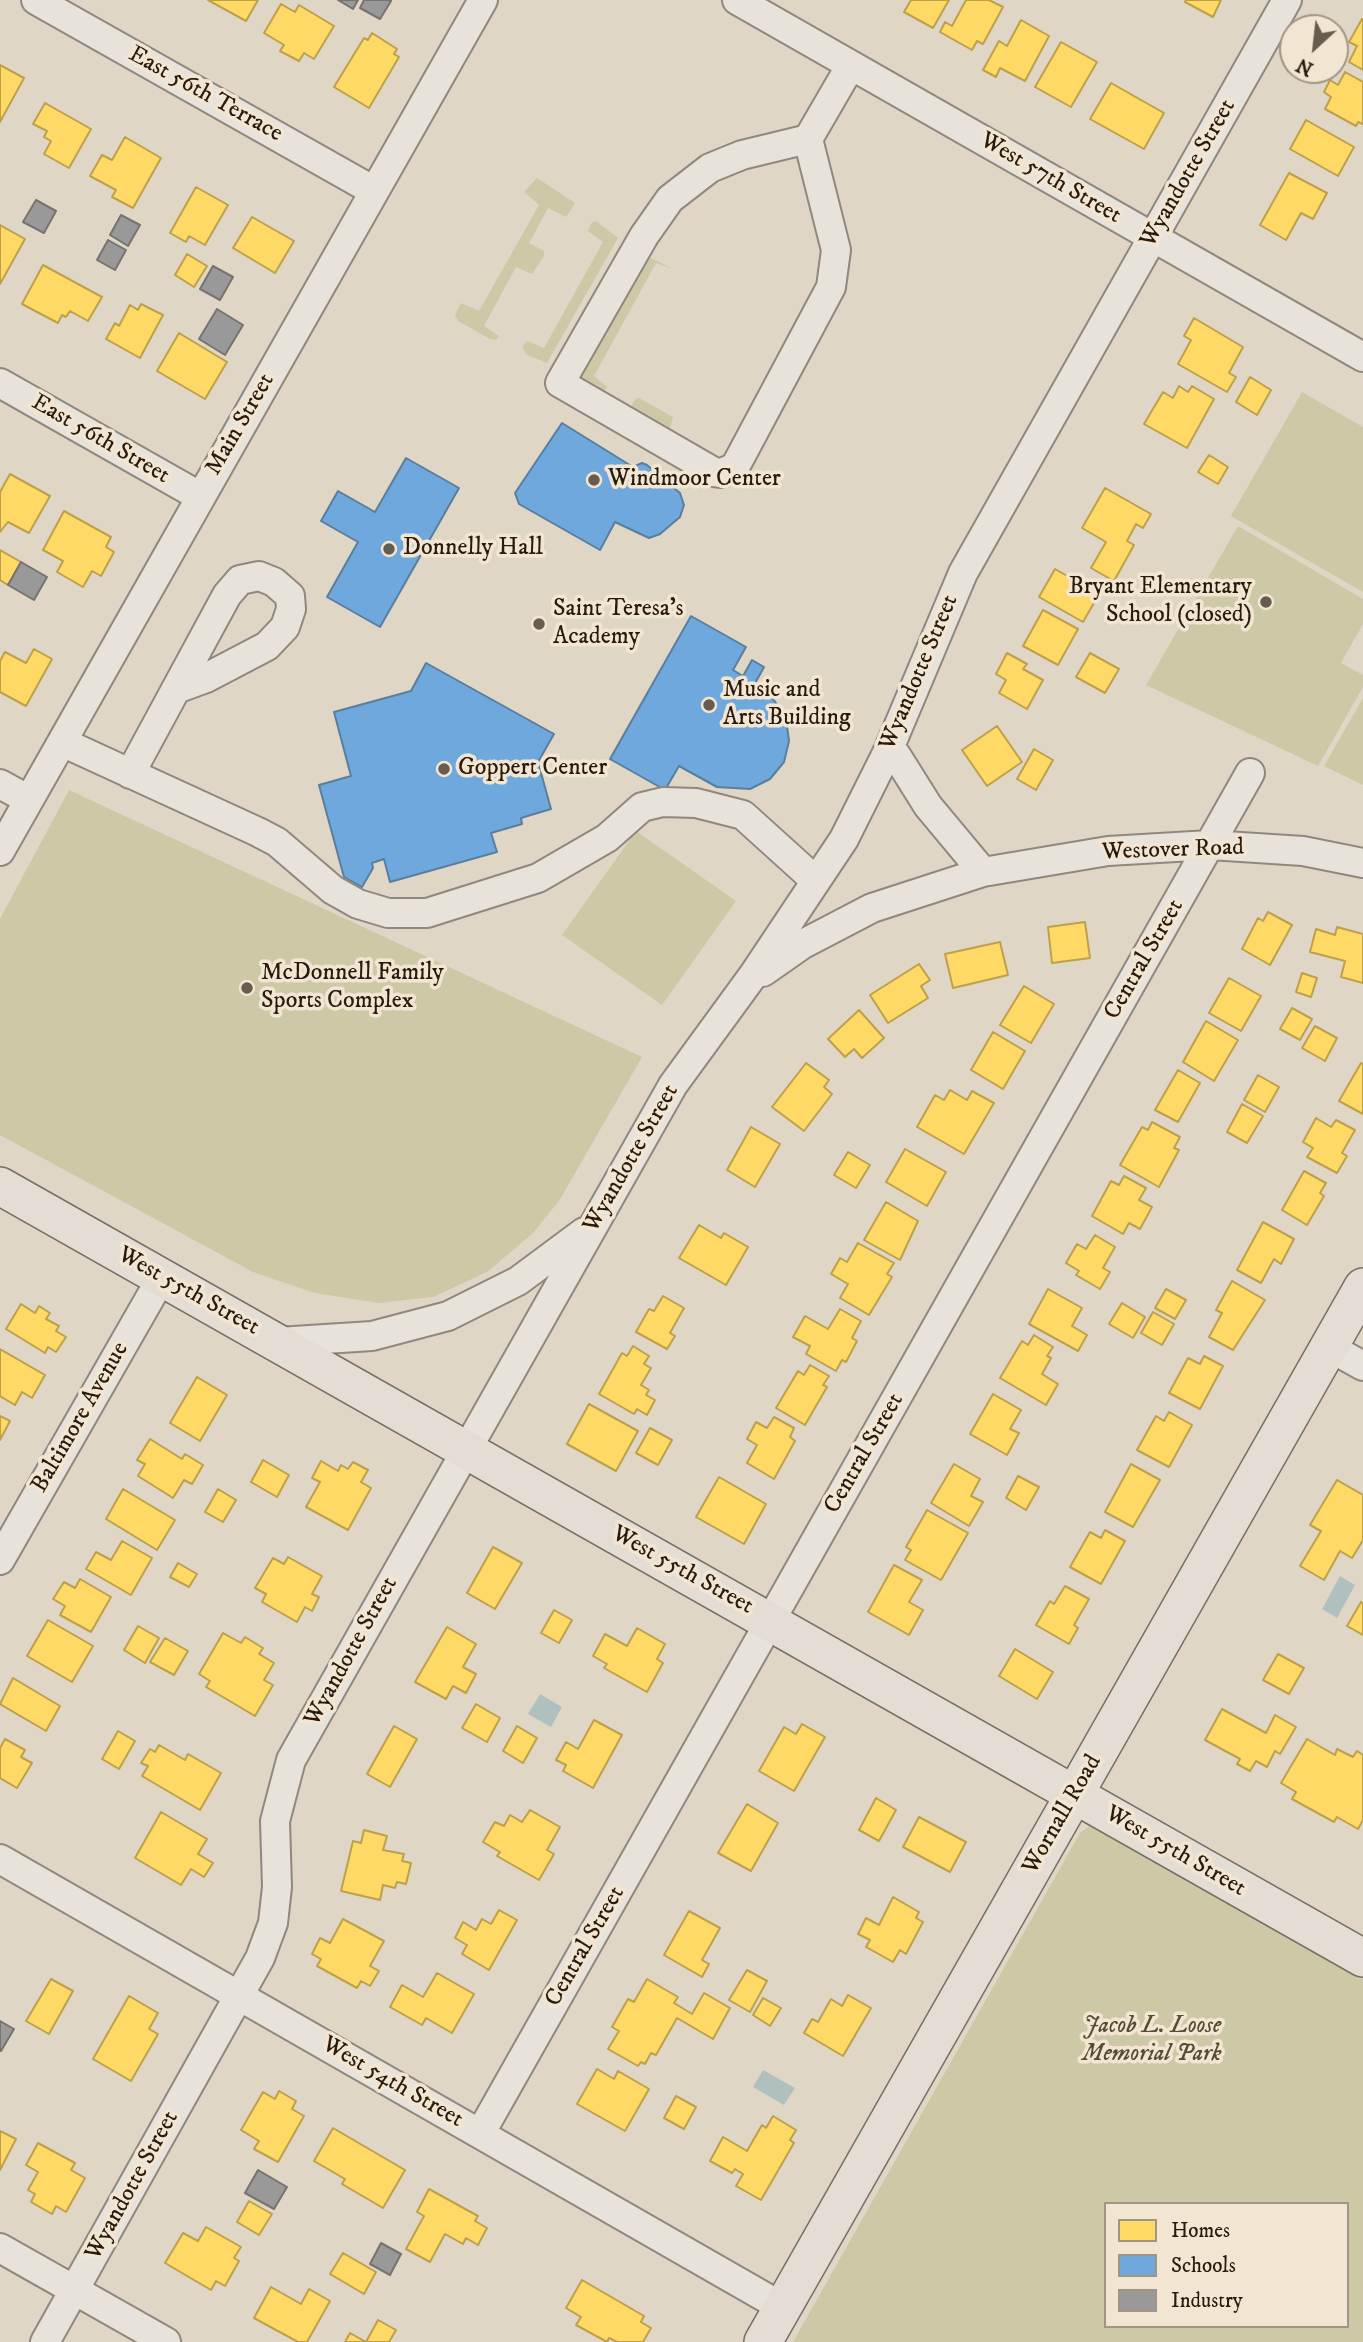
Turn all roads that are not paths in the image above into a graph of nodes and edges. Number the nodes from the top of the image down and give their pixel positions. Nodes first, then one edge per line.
1 (36, 0) edge
2 (483, 0) edge
3 (737, 0) edge
4 (1287, 0) edge
5 (851, 65) junction
6 (808, 139) junction
7 (374, 191) junction
8 (1153, 237) junction
9 (1363, 357) edge
10 (0, 383) edge
11 (201, 497) junction
12 (176, 689) dead end
13 (62, 742) junction
14 (888, 751) junction
15 (1250, 773) dead end
16 (130, 774) junction
17 (0, 783) edge
18 (29, 800) junction
19 (1210, 845) junction
20 (0, 851) edge
21 (1363, 863) edge
22 (984, 872) junction
23 (816, 881) junction
24 (754, 974) junction
25 (0, 1186) edge
26 (592, 1227) junction
27 (162, 1277) junction
28 (1363, 1287) edge
29 (278, 1342) junction
30 (1329, 1347) junction
31 (1363, 1366) edge
32 (466, 1448) junction
33 (0, 1560) edge
34 (771, 1620) junction
35 (1074, 1795) junction
36 (0, 1860) edge
37 (1363, 1958) edge
38 (240, 1996) junction
39 (480, 2134) junction
40 (0, 2248) edge
41 (75, 2289) junction
42 (782, 2307) junction
43 (45, 2342) edge
44 (166, 2342) edge
45 (763, 2342) edge

1 - 7 street, East 56th Terrace
2 - 7 street, Main Street
3 - 5 street, West 57th Street
4 - 8 street, Wyandotte Street
5 - 6 street
5 - 8 street, West 57th Street
6 - 6 street
7 - 11 street, Main Street
8 - 9 street, West 57th Street
8 - 14 street, Wyandotte Street
10 - 11 street, East 56th Street
11 - 13 street, Main Street
12 - 16 street
13 - 16 street
13 - 18 street, Main Street
14 - 22 street
14 - 23 street, Wyandotte Street
15 - 19 street, Central Street
16 - 23 street
17 - 18 street
18 - 20 street, Main Street
19 - 21 street, Westover Road
19 - 22 street, Westover Road
19 - 34 street, Central Street
22 - 24 street, Westover Road
23 - 24 street, Wyandotte Street
24 - 26 street, Wyandotte Street
25 - 27 main road, West 55th Street
26 - 29 street
26 - 32 street, Wyandotte Street
27 - 29 main road, West 55th Street
27 - 33 street, Baltimore Avenue
28 - 30 main road, Wornall Road
29 - 32 main road, West 55th Street
30 - 31 street
30 - 35 main road, Wornall Road
32 - 34 main road, West 55th Street
32 - 38 street, Wyandotte Street
34 - 35 main road, West 55th Street
34 - 39 street, Central Street
35 - 37 main road, West 55th Street
35 - 42 main road, Wornall Road
36 - 38 street, West 54th Street
38 - 39 street, West 54th Street
38 - 41 street, Wyandotte Street
39 - 42 street, West 54th Street
40 - 41 street
41 - 43 street, Wyandotte Street
41 - 44 street
42 - 45 main road, Wornall Road

